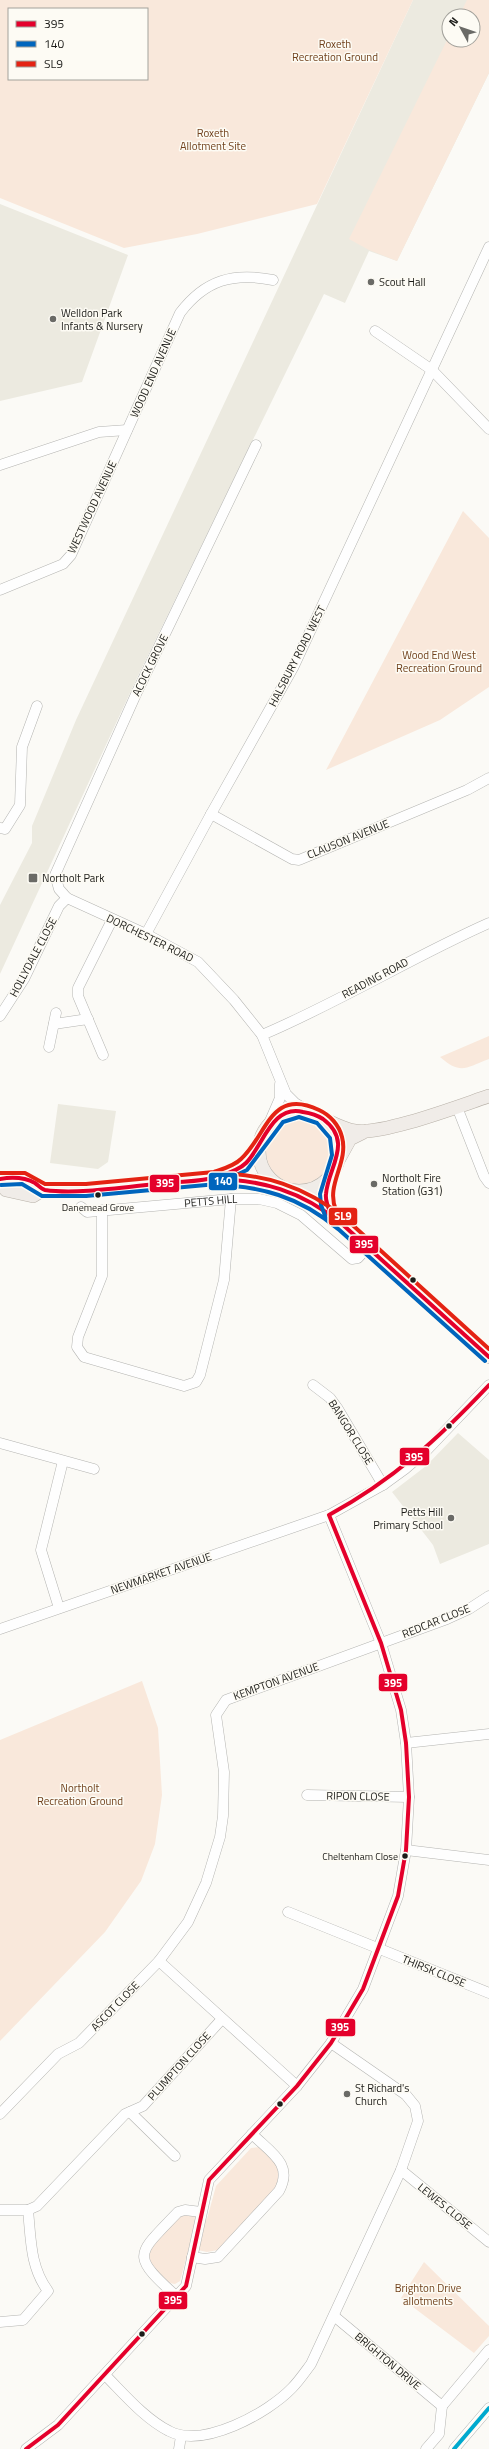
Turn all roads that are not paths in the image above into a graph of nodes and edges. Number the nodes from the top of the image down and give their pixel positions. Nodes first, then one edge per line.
1 (489, 247) edge
2 (273, 280) dead end
3 (375, 331) dead end
4 (432, 370) junction
5 (489, 429) edge
6 (127, 430) junction
7 (256, 445) dead end
8 (0, 465) edge
9 (0, 590) edge
10 (37, 706) dead end
11 (489, 778) edge
12 (211, 814) junction
13 (0, 828) edge
14 (59, 889) joint
15 (67, 898) junction
16 (112, 920) junction
17 (489, 923) edge
18 (146, 934) junction
19 (56, 1013) dead end
20 (0, 1016) edge
21 (88, 1019) junction
22 (54, 1024) junction
23 (262, 1035) junction
24 (49, 1048) dead end
25 (103, 1055) dead end
26 (279, 1080) junction
27 (489, 1096) edge
28 (457, 1107) junction
29 (313, 1114) junction
30 (267, 1128) junction
31 (368, 1130) junction
32 (261, 1140) junction
33 (335, 1168) junction
34 (206, 1180) junction
35 (0, 1181) edge
36 (489, 1183) edge
37 (287, 1188) junction
38 (231, 1199) junction
39 (81, 1208) dead end
40 (102, 1210) junction
41 (331, 1214) junction
42 (368, 1247) junction
43 (489, 1357) edge
44 (312, 1385) dead end
45 (489, 1385) edge
46 (0, 1443) edge
47 (63, 1461) junction
48 (94, 1469) dead end
49 (383, 1485) junction
50 (329, 1515) junction
51 (489, 1596) edge
52 (59, 1608) junction
53 (0, 1629) edge
54 (381, 1643) junction
55 (489, 1734) edge
56 (406, 1743) junction
57 (307, 1795) dead end
58 (409, 1797) junction
59 (406, 1850) junction
60 (489, 1860) edge
61 (288, 1912) dead end
62 (380, 1949) junction
63 (159, 1961) junction
64 (489, 1993) edge
65 (222, 2019) junction
66 (331, 2043) junction
67 (297, 2086) junction
68 (132, 2112) junction
69 (0, 2114) edge
70 (252, 2134) junction
71 (175, 2156) dead end
72 (401, 2170) junction
73 (0, 2210) edge
74 (28, 2210) junction
75 (201, 2212) junction
76 (489, 2242) edge
77 (192, 2257) junction
78 (177, 2297) junction
79 (334, 2316) junction
80 (0, 2322) edge
81 (489, 2350) edge
82 (105, 2375) junction
83 (442, 2406) junction
84 (489, 2408) edge
85 (181, 2436) junction
86 (26, 2449) edge
87 (179, 2449) edge
88 (426, 2449) edge
89 (454, 2449) edge

1 - 4 street, HALSBURY ROAD WEST
2 - 6 street, WOOD END AVENUE
3 - 4 street
4 - 5 street
4 - 12 street, HALSBURY ROAD WEST
6 - 8 street, WOOD END AVENUE
6 - 9 street, WESTWOOD AVENUE
7 - 14 street, ACOCK GROVE
10 - 13 street
11 - 12 street, CLAUSON AVENUE
12 - 18 street, HALSBURY ROAD WEST
14 - 15 street, DORCHESTER ROAD
15 - 16 street, DORCHESTER ROAD
15 - 20 street, HOLLYDALE CLOSE
16 - 18 street, DORCHESTER ROAD
16 - 21 street
17 - 23 street, READING ROAD
18 - 23 street, DORCHESTER ROAD
19 - 22 street
21 - 22 street
21 - 25 street
22 - 24 street
23 - 26 street, DORCHESTER ROAD
26 - 29 street, DORCHESTER ROAD
26 - 30 street, DORCHESTER ROAD
27 - 28 main road
28 - 31 main road
28 - 36 street
29 - 30 main road
29 - 31 main road
29 - 33 main road
30 - 32 main road
31 - 33 main road
32 - 34 main road, PETTS HILL
32 - 37 main road
33 - 37 main road
33 - 41 main road
34 - 35 main road, PETTS HILL
34 - 37 main road, PETTS HILL
37 - 41 main road, PETTS HILL
38 - 40 street, PETTS HILL
38 - 40 street
38 - 42 street, PETTS HILL
39 - 40 street, PETTS HILL
41 - 42 main road, PETTS HILL
42 - 43 main road, PETTS HILL
44 - 49 street, BANGOR CLOSE
45 - 49 street, NEWMARKET AVENUE
46 - 47 street
47 - 48 street
47 - 52 street
49 - 50 street, NEWMARKET AVENUE
50 - 52 street, NEWMARKET AVENUE
50 - 54 street
51 - 54 street, REDCAR CLOSE
52 - 53 street, NEWMARKET AVENUE
54 - 56 street
54 - 63 street, KEMPTON AVENUE
55 - 56 street
56 - 58 street
57 - 58 street, RIPON CLOSE
58 - 59 street
59 - 60 street
59 - 62 street
61 - 62 street, THIRSK CLOSE
62 - 64 street, THIRSK CLOSE
62 - 66 street
63 - 65 street
63 - 69 street, ASCOT CLOSE
65 - 67 street
65 - 68 street, PLUMPTON CLOSE
66 - 67 street
66 - 72 street
67 - 70 street
68 - 71 street
68 - 74 street, PLUMPTON CLOSE
70 - 75 street
70 - 77 street
72 - 76 street, LEWES CLOSE
72 - 79 street
73 - 74 street
74 - 80 street
75 - 77 street
75 - 78 street
77 - 78 street
78 - 82 street
79 - 83 street, BRIGHTON DRIVE
79 - 85 street
81 - 83 street
82 - 85 street
82 - 86 street
83 - 88 street
84 - 89 street
85 - 87 street

